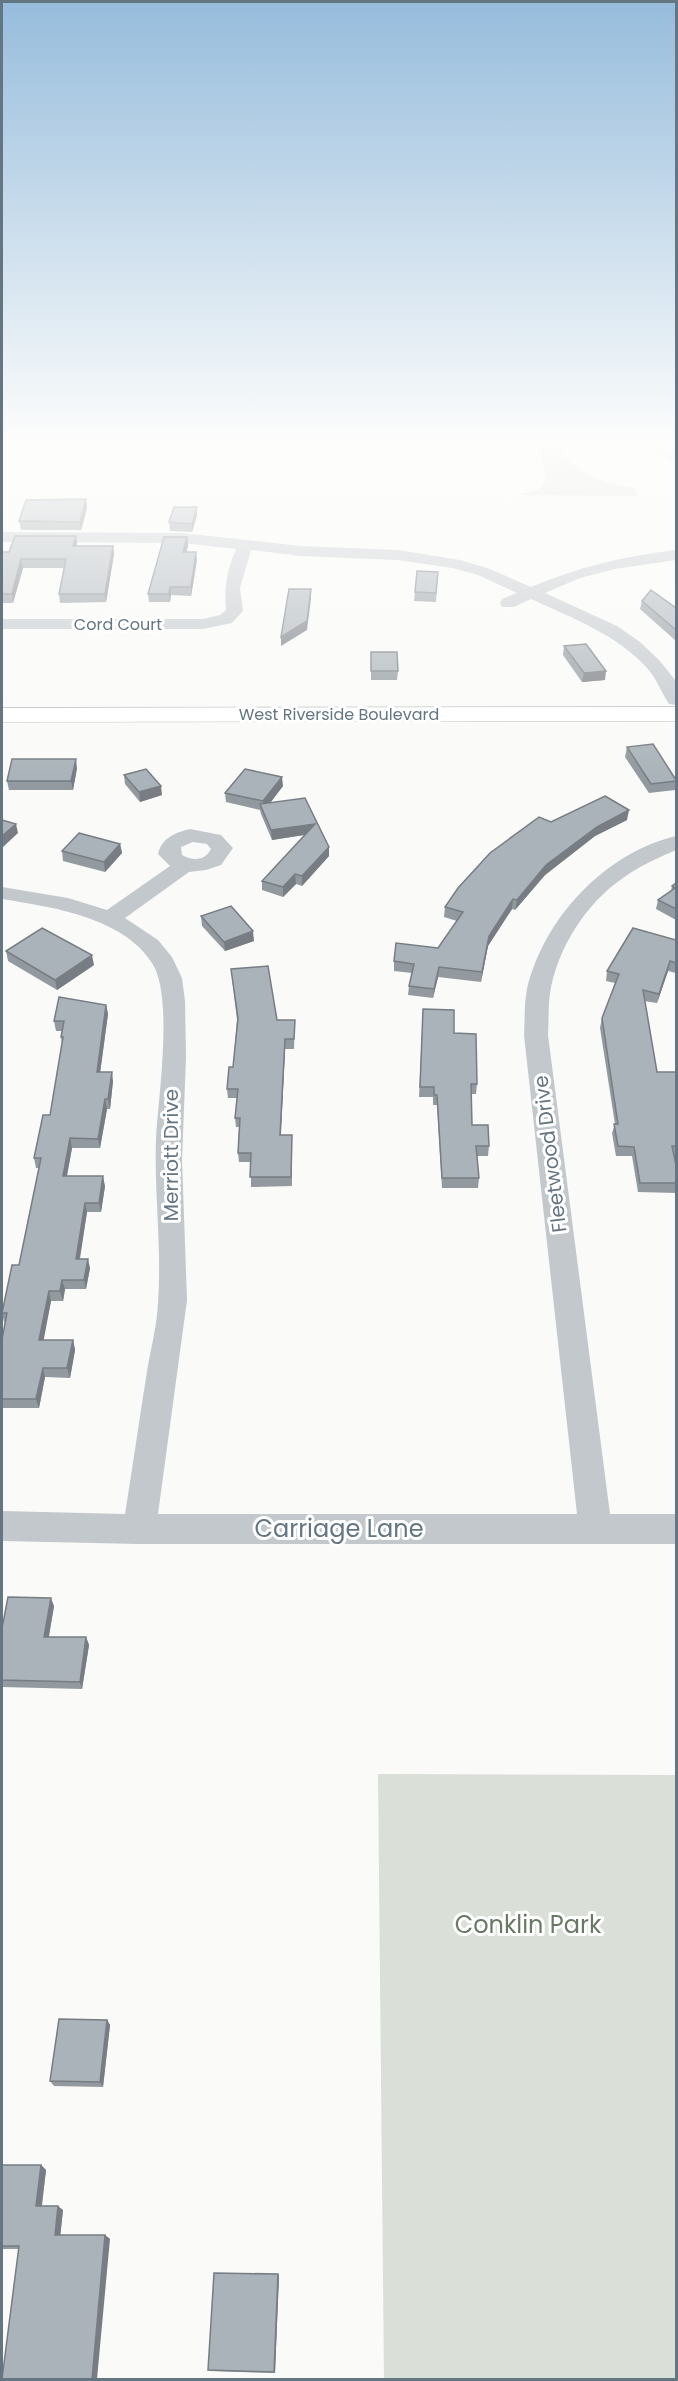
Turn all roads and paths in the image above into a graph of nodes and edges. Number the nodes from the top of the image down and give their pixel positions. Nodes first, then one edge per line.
1 (242, 554) edge
2 (376, 554) edge
3 (676, 555) edge
4 (532, 592) junction
5 (508, 603) dead end
6 (2, 624) edge
7 (676, 700) edge
8 (676, 714) edge
9 (2, 715) edge
10 (676, 842) edge
11 (185, 865) dead end
12 (2, 893) edge
13 (109, 919) junction
14 (2, 1526) edge
15 (595, 1528) junction
16 (139, 1529) junction
17 (676, 1529) edge

1 - 6 street, Cord Court
2 - 4 street
3 - 4 street
4 - 5 street
4 - 7 street
8 - 9 main road, West Riverside Boulevard
10 - 15 street, Fleetwood Drive
11 - 13 street
12 - 13 street, Merriott Drive
13 - 16 street, Merriott Drive
14 - 16 street, Carriage Lane
15 - 16 street, Carriage Lane
15 - 17 street, Carriage Lane

